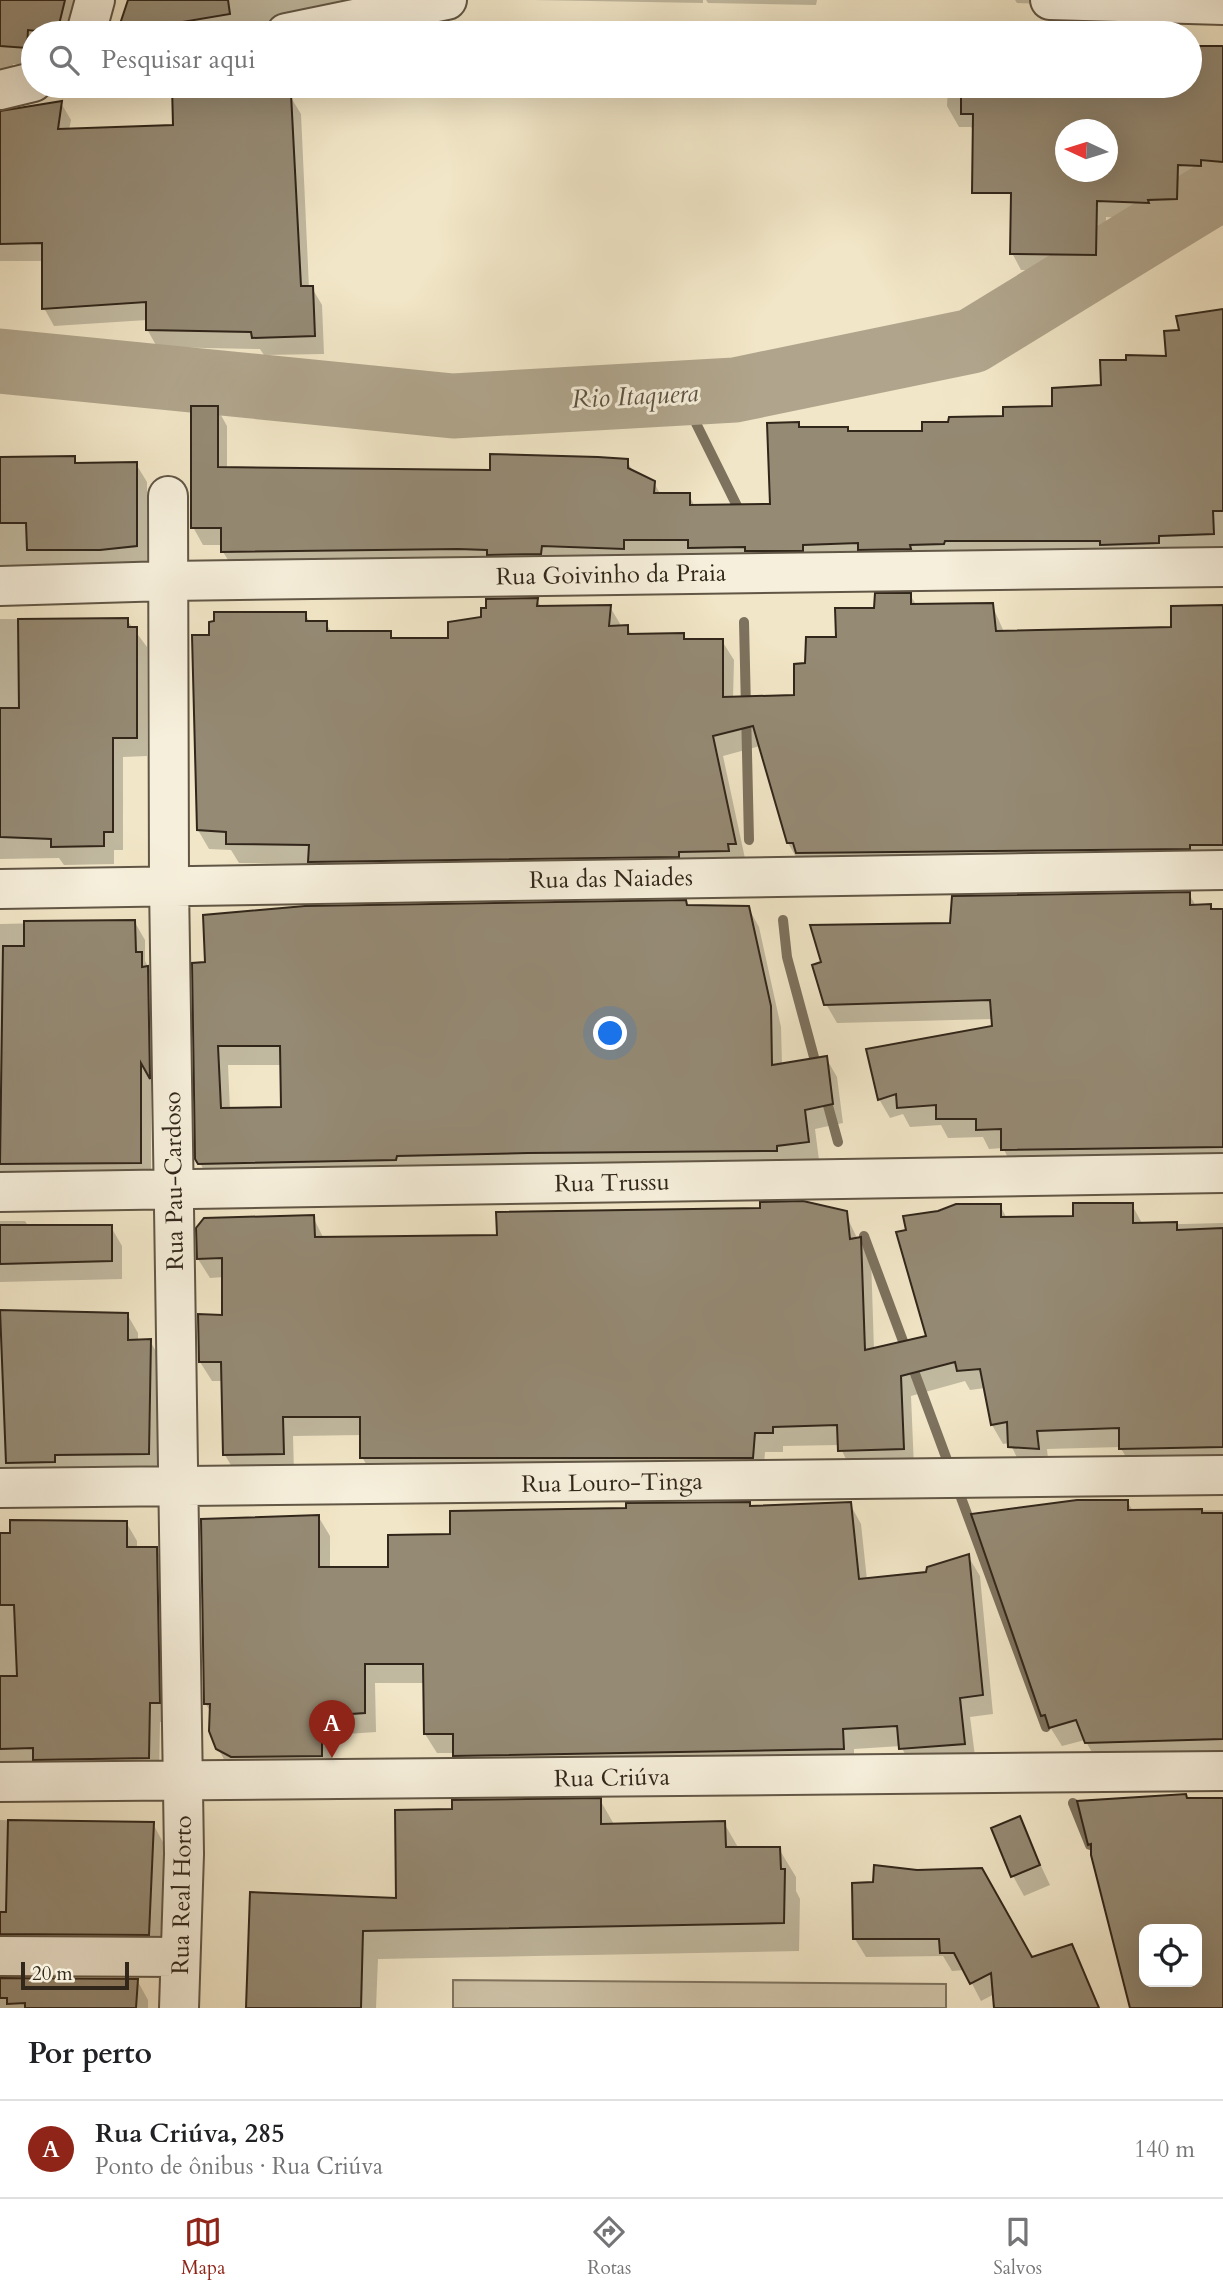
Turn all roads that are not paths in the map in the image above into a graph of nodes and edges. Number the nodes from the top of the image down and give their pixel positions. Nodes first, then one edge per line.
1 (95, 0) edge
2 (447, 0) edge
3 (1050, 0) edge
4 (1223, 5) edge
5 (89, 21) edge
6 (345, 21) edge
7 (21, 85) edge
8 (0, 90) edge
9 (168, 495) dead end
10 (1223, 568) edge
11 (168, 581) junction
12 (0, 586) edge
13 (1223, 870) edge
14 (169, 885) junction
15 (0, 889) edge
16 (1223, 1173) edge
17 (175, 1190) junction
18 (0, 1192) edge
19 (1223, 1475) edge
20 (177, 1486) junction
21 (0, 1488) edge
22 (1223, 1771) edge
23 (0, 1782) edge
24 (183, 1782) junction
25 (0, 1956) edge
26 (180, 1958) junction
27 (179, 2008) edge

1 - 5 street
2 - 6 street
3 - 4 street
7 - 8 street
9 - 11 street, Rua Pau-Cardoso
10 - 11 street, Rua Goivinho da Praia
11 - 12 street, Rua Goivinho da Praia
11 - 14 street, Rua Pau-Cardoso
13 - 14 street, Rua das Naiades
14 - 15 street, Rua das Naiades
14 - 17 street, Rua Pau-Cardoso
16 - 17 street, Rua Trussu
17 - 18 street, Rua Trussu
17 - 20 street, Rua Pau-Cardoso
19 - 20 street, Rua Louro-Tinga
20 - 21 street, Rua Louro-Tinga
20 - 24 street, Rua Pau-Cardoso
22 - 24 street, Rua Criúva
23 - 24 street, Rua Criúva
24 - 26 street, Rua Real Horto
25 - 26 street
26 - 27 street, Rua Real Horto

